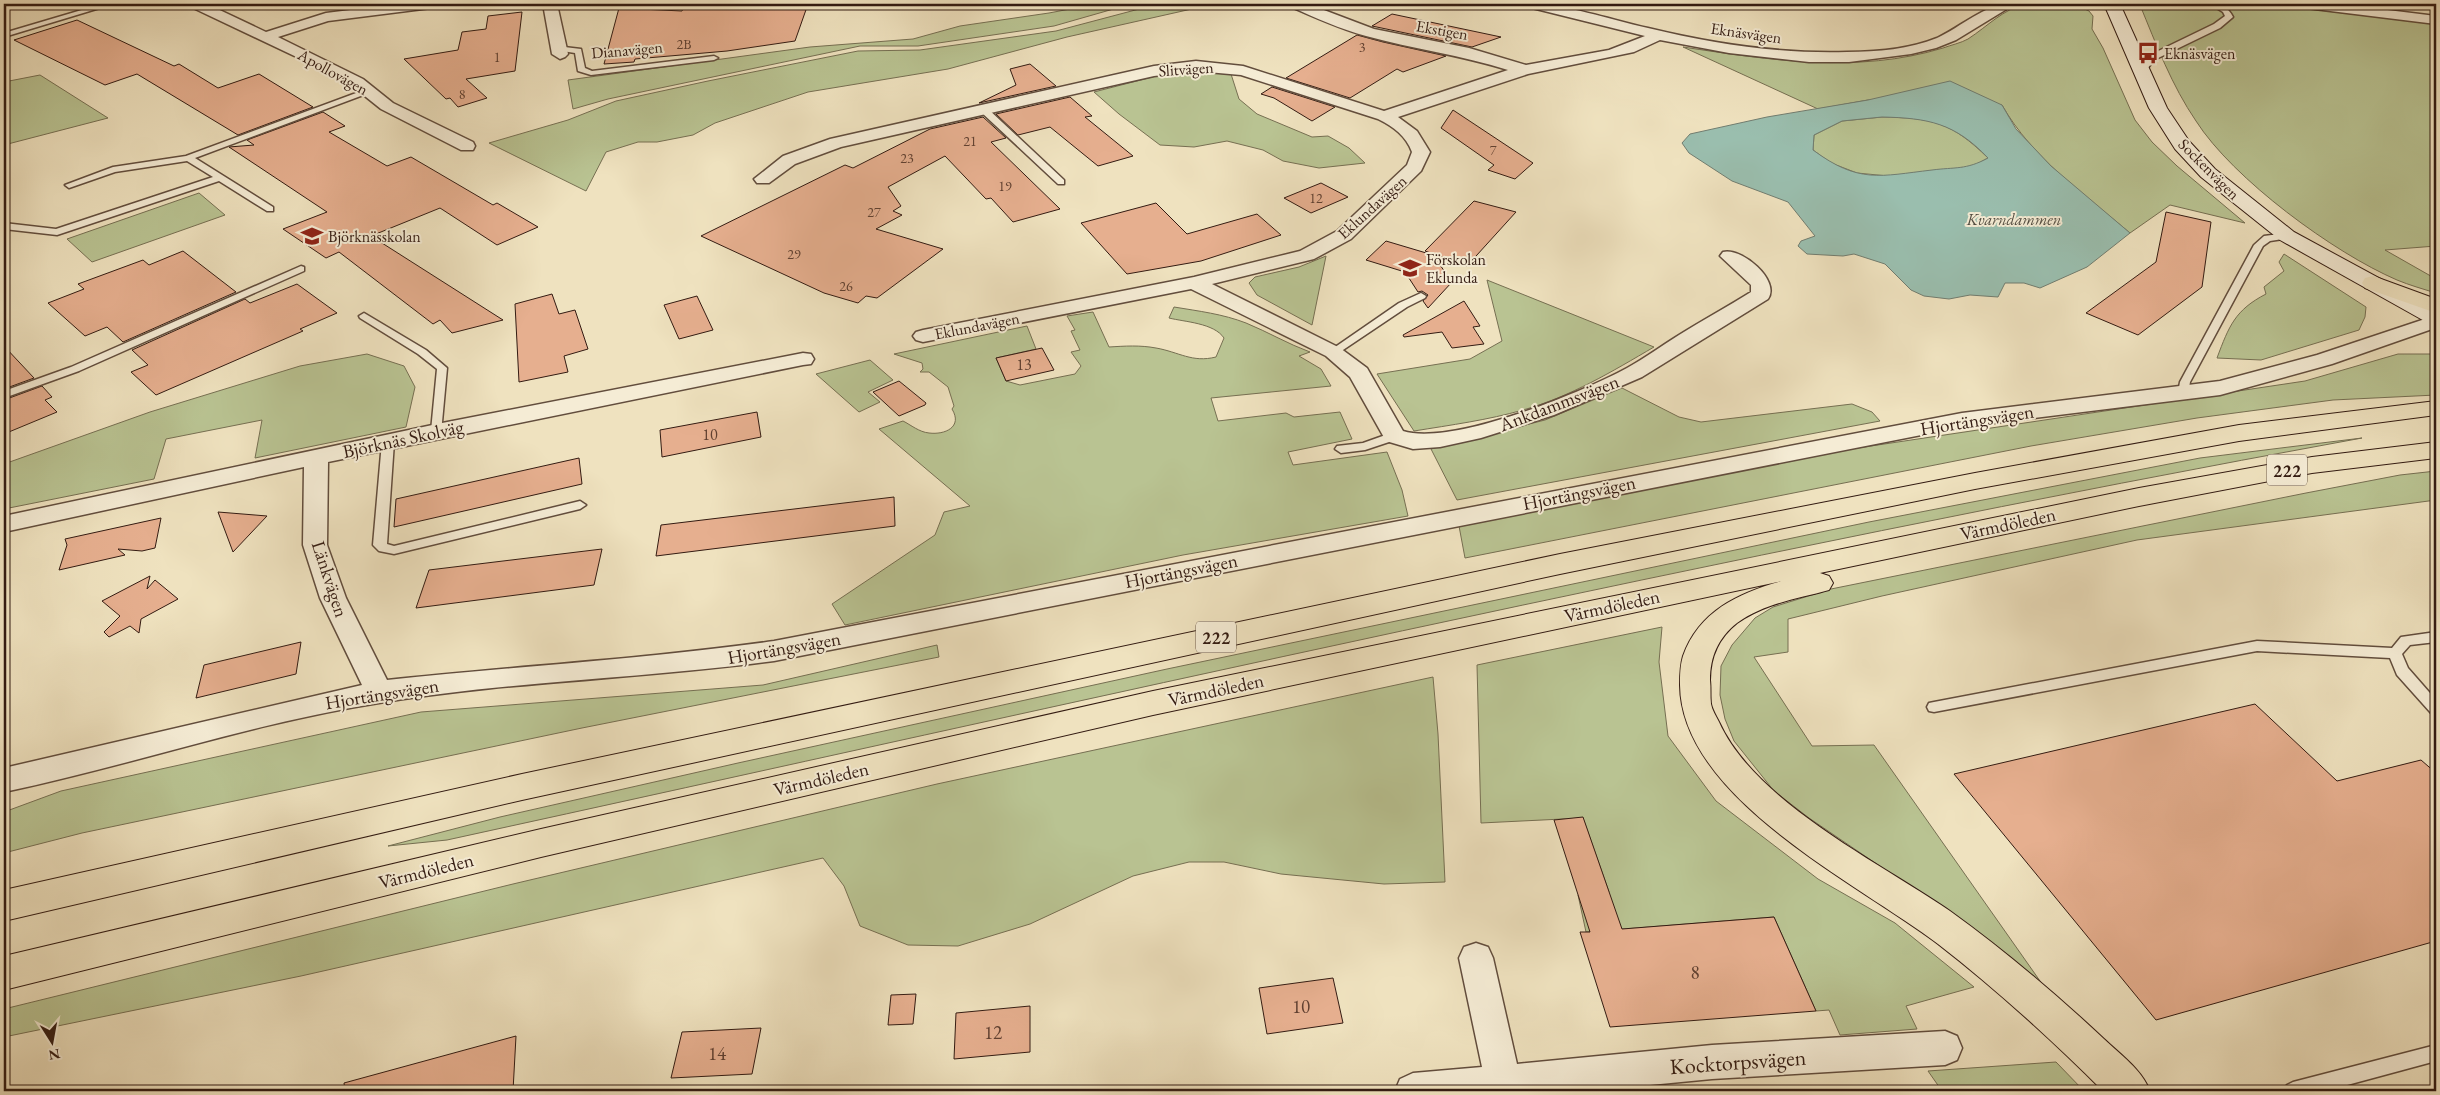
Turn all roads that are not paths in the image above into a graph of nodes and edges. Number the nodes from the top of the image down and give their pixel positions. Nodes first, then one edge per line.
1 (109, 4) edge
2 (431, 4) edge
3 (550, 4) edge
4 (1296, 4) edge
5 (1533, 4) edge
6 (2008, 4) edge
7 (2112, 4) edge
8 (2212, 4) edge
9 (2306, 4) edge
10 (204, 5) edge
11 (2436, 20) edge
12 (4, 35) edge
13 (1657, 35) junction
14 (265, 37) junction
15 (560, 51) joint
16 (714, 58) dead end
17 (1525, 70) junction
18 (2141, 71) junction
19 (370, 91) junction
20 (984, 110) junction
21 (1384, 116) junction
22 (467, 146) dead end
23 (188, 158) junction
24 (219, 178) junction
25 (762, 179) dead end
26 (1061, 182) dead end
27 (69, 185) dead end
28 (270, 209) dead end
29 (4, 226) edge
30 (2287, 236) junction
31 (1730, 256) dead end
32 (301, 268) dead end
33 (1194, 284) junction
34 (1421, 296) dead end
35 (364, 316) dead end
36 (2432, 318) edge
37 (923, 336) dead end
38 (1333, 352) junction
39 (803, 359) dead end
40 (2182, 393) junction
41 (4, 395) edge
42 (2436, 408) edge
43 (437, 431) junction
44 (1394, 436) junction
45 (388, 442) junction
46 (1341, 449) dead end
47 (2436, 450) edge
48 (316, 458) junction
49 (2139, 497) junction
50 (580, 505) dead end
51 (4, 524) edge
52 (2436, 636) edge
53 (2395, 653) junction
54 (379, 692) junction
55 (1934, 707) dead end
56 (2436, 709) edge
57 (4, 780) edge
58 (4, 906) edge
59 (1476, 958) dead end
60 (4, 973) edge
61 (1945, 1048) dead end
62 (2436, 1053) edge
63 (1504, 1087) edge
64 (1412, 1091) edge
65 (2130, 1091) edge
66 (2293, 1091) edge

1 - 12 lane
2 - 14 street
3 - 15 street, Dianavägen
4 - 17 street, Ekstigen
5 - 13 street, Eknäsvägen
6 - 13 street, Eknäsvägen
7 - 18 street, Sockenvägen
8 - 18 lane
9 - 11 street
10 - 14 street, Apollovägen
13 - 17 street
14 - 19 street, Apollovägen
15 - 16 lane, Dianavägen
17 - 21 street
18 - 30 street, Sockenvägen
19 - 22 street, Apollovägen
19 - 23 lane
20 - 21 street, Slitvägen
20 - 25 street, Slitvägen
20 - 26 lane
21 - 33 street, Eklundavägen
23 - 24 lane
23 - 27 lane
24 - 28 lane
24 - 29 lane
30 - 36 street, Sockenvägen
30 - 36 street, Sockenvägen
30 - 40 lane
31 - 44 street, Ankdammsvägen
32 - 41 lane
33 - 37 street, Eklundavägen
33 - 38 street
34 - 38 lane
35 - 43 lane
36 - 40 street, Hjortängsvägen
38 - 44 street
39 - 43 street, Björknäs Skolväg
40 - 54 street, Hjortängsvägen
42 - 58 highway, 222
43 - 45 street, Björknäs Skolväg
44 - 46 lane
45 - 48 street, Björknäs Skolväg
45 - 50 lane
47 - 49 highway, Värmdöleden / 222
48 - 51 street, Björknäs Skolväg
48 - 54 street, Länkvägen
49 - 60 highway, Värmdöleden / 222
49 - 65 highway
52 - 53 lane
53 - 55 lane
53 - 56 lane
54 - 57 street, Hjortängsvägen
59 - 63 street
61 - 63 street, Kocktorpsvägen
62 - 66 lane
63 - 64 street, Kocktorpsvägen

